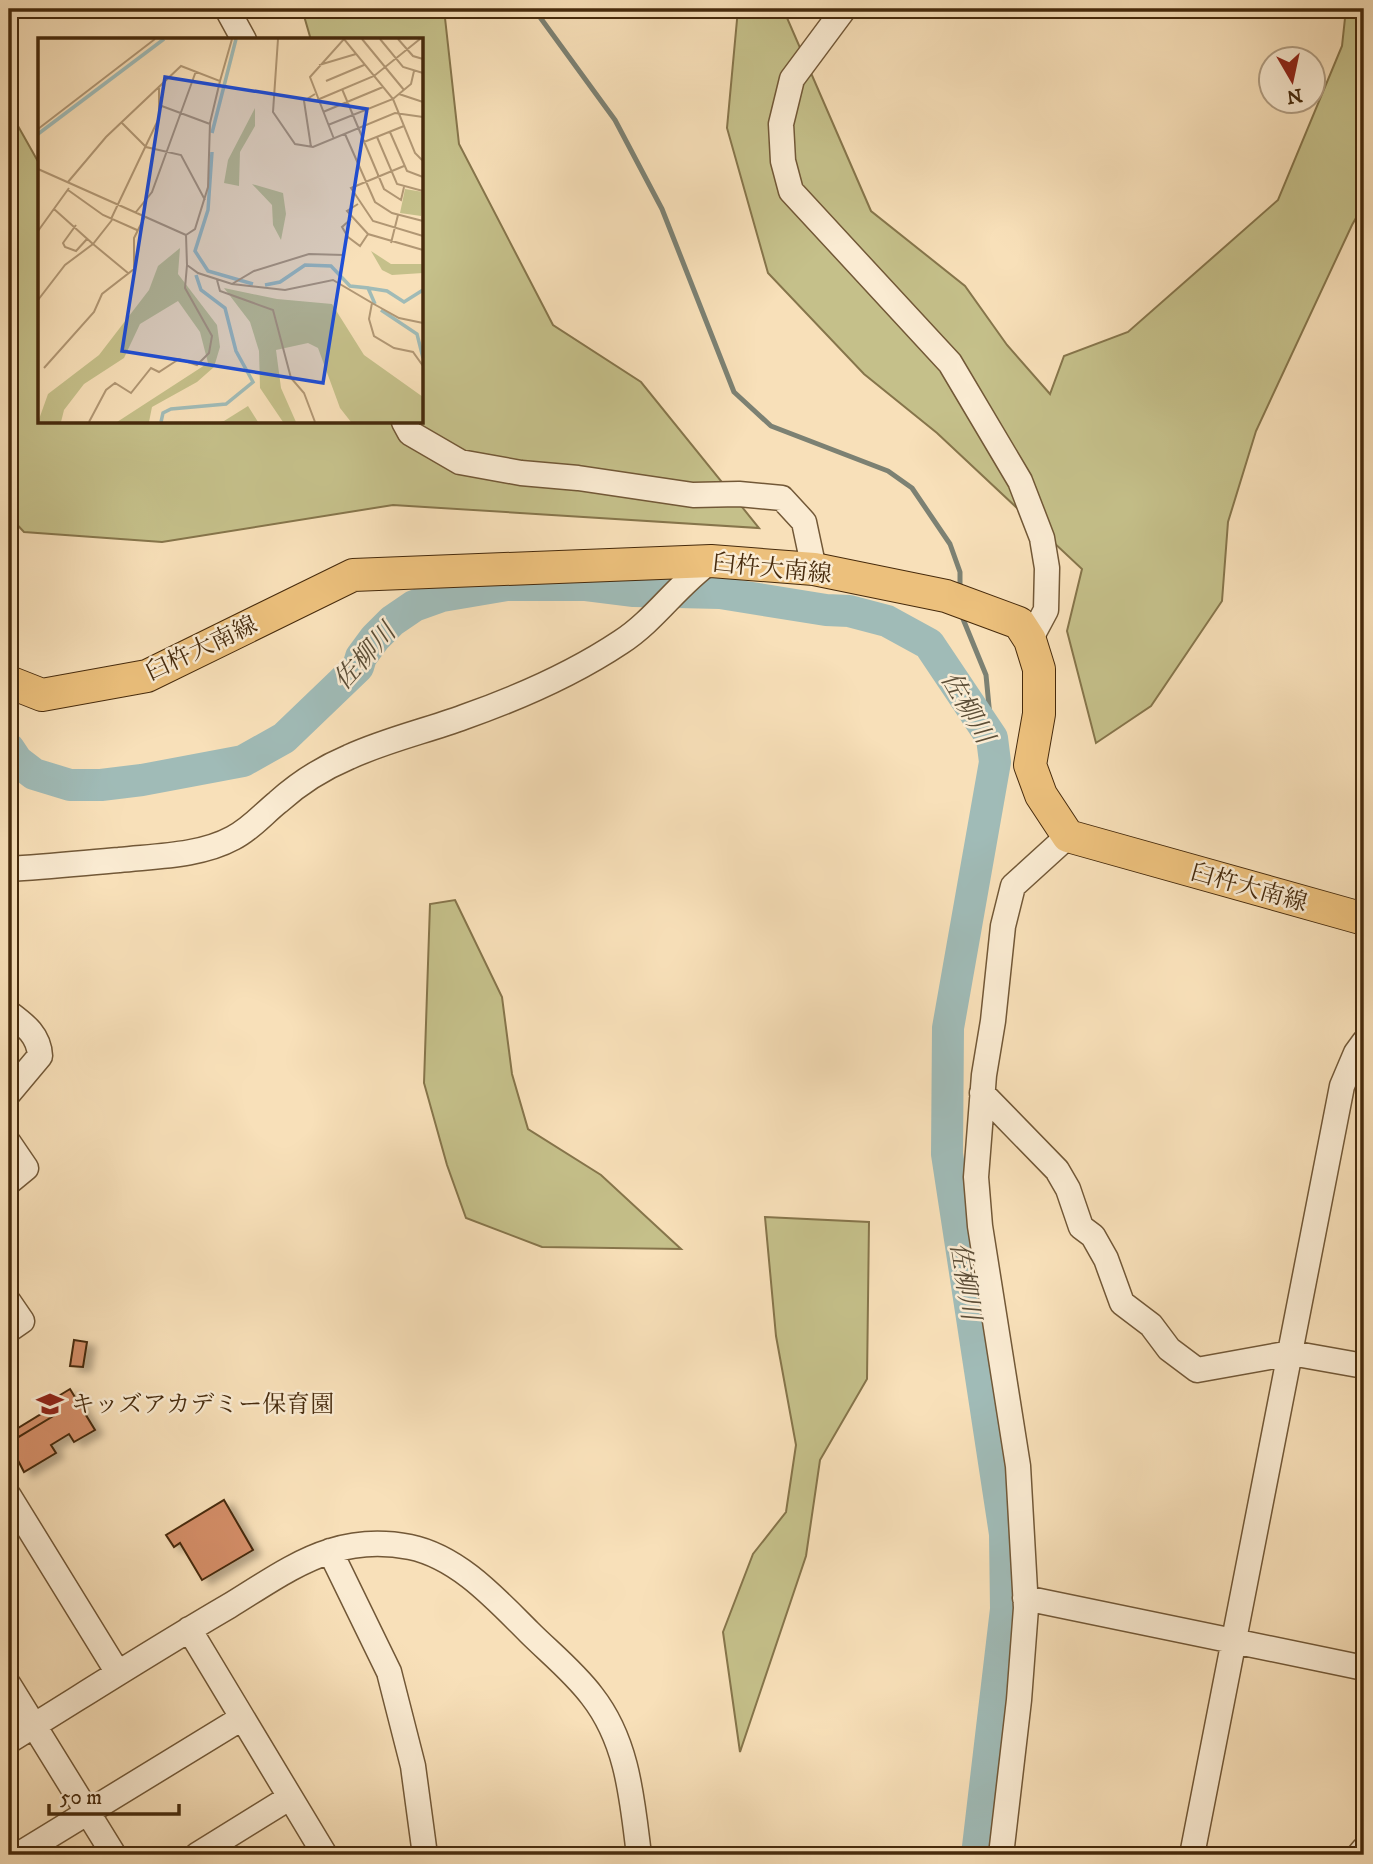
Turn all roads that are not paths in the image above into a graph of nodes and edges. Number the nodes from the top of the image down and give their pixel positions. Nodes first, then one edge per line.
1 (228, 9) edge
2 (844, 9) edge
3 (243, 38) edge
4 (405, 424) edge
5 (711, 561) junction
6 (814, 569) junction
7 (1030, 640) junction
8 (9, 682) edge
9 (1068, 836) junction
10 (9, 869) edge
11 (1363, 915) edge
12 (9, 1013) edge
13 (1364, 1042) edge
14 (9, 1093) edge
15 (982, 1093) junction
16 (9, 1143) edge
17 (9, 1182) edge
18 (9, 1302) edge
19 (9, 1329) edge
20 (1291, 1353) junction
21 (1364, 1366) edge
22 (9, 1496) edge
23 (330, 1551) junction
24 (1025, 1598) junction
25 (189, 1629) junction
26 (1234, 1640) junction
27 (1364, 1668) edge
28 (118, 1673) junction
29 (9, 1685) edge
30 (242, 1718) junction
31 (34, 1726) junction
32 (9, 1741) edge
33 (289, 1798) junction
34 (87, 1813) junction
35 (1364, 1849) edge
36 (18, 1855) edge
37 (114, 1855) edge
38 (197, 1855) edge
39 (325, 1855) edge
40 (425, 1855) edge
41 (639, 1855) edge
42 (1001, 1855) edge
43 (1192, 1855) edge
44 (1359, 1855) edge

1 - 3 street
2 - 7 street
4 - 6 street
5 - 6 main road, 臼杵大南線
5 - 8 main road, 臼杵大南線
5 - 10 street
6 - 7 main road, 臼杵大南線
7 - 9 main road
9 - 11 main road, 臼杵大南線
9 - 15 street
12 - 14 street
13 - 20 street
15 - 20 street
15 - 24 street
16 - 17 street
18 - 19 street
20 - 21 street
20 - 26 street
22 - 28 street
23 - 25 street
23 - 40 street
23 - 41 street
24 - 26 street
24 - 42 street
25 - 28 street
25 - 30 street
26 - 27 street
26 - 43 street
28 - 31 street
29 - 31 street
30 - 33 street
30 - 34 street
31 - 32 street
31 - 34 street
33 - 38 street
33 - 39 street
34 - 36 street
34 - 37 street
35 - 44 street

